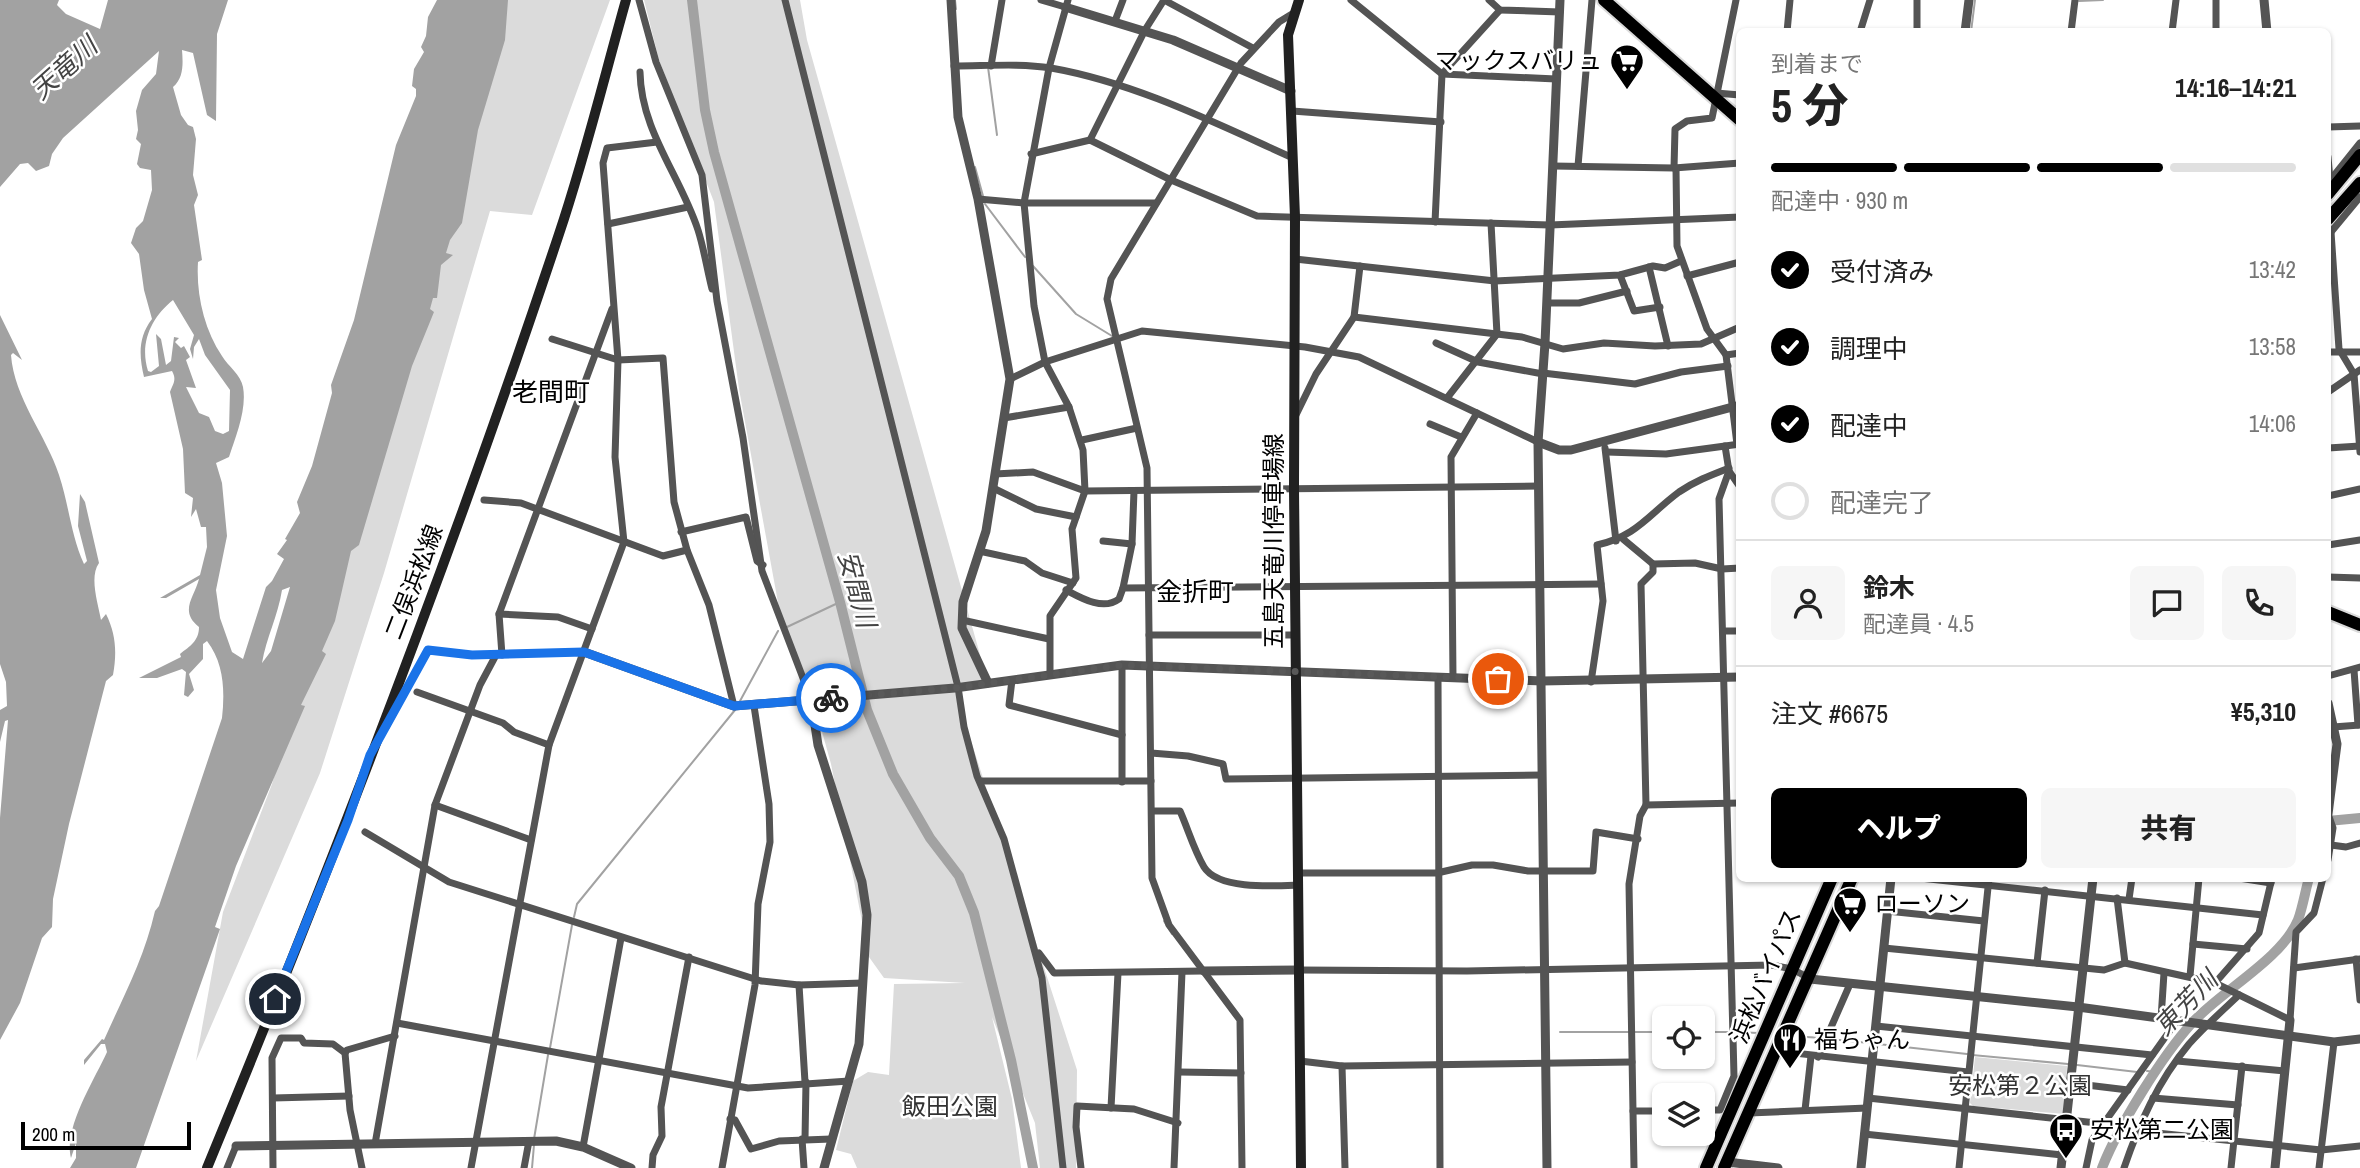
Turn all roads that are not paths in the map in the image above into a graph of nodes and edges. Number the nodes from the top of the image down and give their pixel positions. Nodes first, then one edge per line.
1 (626, 0) edge
2 (639, 0) edge
3 (785, 0) edge
4 (951, 0) edge
5 (1002, 0) edge
6 (1041, 0) edge
7 (1123, 0) edge
8 (1164, 0) edge
9 (1299, 0) edge
10 (1352, 0) edge
11 (1489, 0) edge
12 (1560, 0) edge
13 (1592, 0) edge
14 (1604, 0) edge
15 (1736, 0) edge
16 (1790, 0) edge
17 (1870, 0) edge
18 (1917, 0) edge
19 (1969, 0) edge
20 (2176, 0) edge
21 (2216, 0) edge
22 (2264, 0) edge
23 (2075, 1) edge
24 (1067, 4) edge
25 (1500, 10) junction
26 (1560, 12) junction
27 (1292, 14) junction
28 (1115, 21) junction
29 (1787, 28) edge
30 (1861, 28) edge
31 (1917, 28) edge
32 (1966, 28) edge
33 (2072, 28) edge
34 (2172, 28) edge
35 (2216, 28) edge
36 (2267, 28) edge
37 (1145, 30) junction
38 (1253, 48) junction
39 (991, 65) junction
40 (954, 66) junction
41 (1049, 68) junction
42 (1239, 69) junction
43 (639, 72) dead end
44 (1442, 74) junction
45 (1556, 79) junction
46 (1117, 85) junction
47 (1291, 91) junction
48 (1736, 95) edge
49 (1716, 96) junction
50 (1292, 111) junction
51 (1736, 116) edge
52 (1208, 120) junction
53 (1441, 122) junction
54 (2360, 126) edge
55 (2331, 127) edge
56 (1090, 140) junction
57 (657, 142) junction
58 (2360, 143) edge
59 (1031, 154) junction
60 (2360, 155) edge
61 (1293, 158) junction
62 (1736, 163) edge
63 (1552, 166) junction
64 (1578, 166) junction
65 (1675, 168) junction
66 (2331, 179) edge
67 (1171, 180) junction
68 (2360, 183) edge
69 (2331, 190) edge
70 (2360, 197) edge
71 (978, 199) junction
72 (1024, 202) junction
73 (1156, 203) junction
74 (688, 207) junction
75 (1736, 217) edge
76 (1295, 218) junction
77 (1435, 222) junction
78 (1675, 222) junction
79 (1492, 223) junction
80 (2331, 223) edge
81 (608, 224) junction
82 (2331, 224) edge
83 (1550, 225) junction
84 (2331, 249) edge
85 (1296, 259) junction
86 (1681, 261) junction
87 (1736, 263) edge
88 (1360, 267) junction
89 (1649, 267) junction
90 (1620, 275) junction
91 (1687, 276) junction
92 (1548, 277) junction
93 (1495, 281) junction
94 (1627, 291) junction
95 (1547, 303) junction
96 (614, 306) junction
97 (1660, 307) junction
98 (719, 313) junction
99 (1353, 317) junction
100 (1736, 329) edge
101 (1497, 334) junction
102 (1712, 338) junction
103 (552, 339) dead end
104 (1115, 340) junction
105 (1436, 343) dead end
106 (1545, 343) junction
107 (1668, 346) junction
108 (1294, 347) junction
109 (1333, 351) junction
110 (596, 352) junction
111 (2331, 352) edge
112 (2340, 352) junction
113 (2360, 352) edge
114 (1736, 354) edge
115 (1726, 355) junction
116 (618, 360) junction
117 (1045, 362) junction
118 (1478, 362) junction
119 (1728, 366) junction
120 (2357, 372) edge
121 (1543, 374) junction
122 (1010, 379) junction
123 (2331, 390) edge
124 (1447, 398) junction
125 (1736, 406) edge
126 (1069, 407) junction
127 (1478, 413) junction
128 (1004, 418) junction
129 (1294, 418) junction
130 (1430, 425) dead end
131 (1137, 428) junction
132 (1461, 437) junction
133 (1082, 440) junction
134 (1603, 441) junction
135 (1538, 442) junction
136 (1736, 444) edge
137 (1725, 446) junction
138 (2360, 446) edge
139 (2331, 449) edge
140 (1607, 452) junction
141 (2360, 452) edge
142 (1729, 469) junction
143 (995, 474) junction
144 (1736, 480) edge
145 (1539, 486) junction
146 (992, 488) junction
147 (1451, 488) junction
148 (1294, 489) junction
149 (2360, 489) edge
150 (1085, 491) junction
151 (1134, 491) junction
152 (1148, 491) junction
153 (2331, 495) edge
154 (484, 499) dead end
155 (538, 509) junction
156 (1076, 517) junction
157 (681, 532) junction
158 (1620, 540) junction
159 (2360, 540) edge
160 (1103, 541) dead end
161 (624, 542) junction
162 (1132, 544) junction
163 (2331, 545) edge
164 (687, 550) junction
165 (979, 551) junction
166 (1653, 564) junction
167 (763, 565) junction
168 (1736, 568) edge
169 (1722, 569) junction
170 (2331, 577) edge
171 (2360, 578) edge
172 (1073, 583) junction
173 (1541, 584) junction
174 (1601, 584) junction
175 (1451, 585) junction
176 (1295, 587) junction
177 (1123, 588) junction
178 (1149, 588) junction
179 (1066, 590) junction
180 (2331, 613) edge
181 (499, 614) junction
182 (962, 620) junction
183 (2360, 625) edge
184 (592, 629) junction
185 (1723, 631) junction
186 (1736, 631) edge
187 (1149, 635) junction
188 (1295, 635) junction
189 (1049, 639) junction
190 (584, 652) junction
191 (499, 655) junction
192 (1122, 665) junction
193 (1149, 666) junction
194 (2357, 669) edge
195 (1296, 671) junction
196 (1050, 675) junction
197 (2331, 675) edge
198 (1725, 677) junction
199 (1736, 677) edge
200 (1438, 678) junction
201 (1453, 678) junction
202 (1643, 678) junction
203 (1012, 680) junction
204 (1542, 681) junction
205 (1591, 682) junction
206 (988, 683) junction
207 (958, 687) junction
208 (416, 692) dead end
209 (811, 699) junction
210 (734, 706) junction
211 (754, 706) junction
212 (470, 712) junction
213 (2331, 717) edge
214 (2359, 725) edge
215 (2333, 727) junction
216 (1122, 735) junction
217 (549, 745) junction
218 (1151, 753) junction
219 (370, 755) junction
220 (1542, 775) junction
221 (1438, 776) junction
222 (1297, 779) junction
223 (980, 781) junction
224 (1151, 781) junction
225 (1122, 782) junction
226 (2331, 791) edge
227 (1728, 803) junction
228 (1736, 803) edge
229 (435, 805) junction
230 (1646, 805) junction
231 (1152, 811) junction
232 (2331, 822) edge
233 (365, 832) dead end
234 (1638, 839) junction
235 (531, 840) junction
236 (2360, 843) edge
237 (2331, 845) joint
238 (425, 867) junction
239 (1543, 871) junction
240 (1298, 873) junction
241 (1437, 873) junction
242 (1830, 882) edge
243 (1850, 882) edge
244 (1891, 882) edge
245 (1989, 882) edge
246 (2093, 882) edge
247 (2131, 882) edge
248 (2199, 882) edge
249 (2271, 882) edge
250 (2322, 882) edge
251 (1298, 885) junction
252 (2045, 890) junction
253 (2092, 895) junction
254 (2117, 898) junction
255 (2129, 899) junction
256 (519, 904) junction
257 (2196, 908) junction
258 (1887, 911) junction
259 (2263, 915) junction
260 (1984, 921) junction
261 (621, 938) junction
262 (2193, 944) junction
263 (1884, 948) junction
264 (1036, 949) junction
265 (2247, 949) junction
266 (689, 957) junction
267 (1980, 957) junction
268 (2358, 959) edge
269 (2037, 963) junction
270 (2125, 963) junction
271 (1732, 965) junction
272 (1630, 967) junction
273 (2082, 967) junction
274 (2294, 968) junction
275 (1439, 969) junction
276 (1792, 969) junction
277 (1299, 970) junction
278 (1545, 970) junction
279 (1204, 971) junction
280 (1182, 972) junction
281 (1118, 973) junction
282 (2164, 973) junction
283 (2190, 976) junction
284 (755, 979) junction
285 (1810, 979) junction
286 (863, 983) junction
287 (2215, 983) junction
288 (1850, 984) junction
289 (799, 985) junction
290 (1879, 987) junction
291 (2239, 995) junction
292 (1977, 996) junction
293 (2360, 1000) edge
294 (2078, 1007) junction
295 (2161, 1018) junction
296 (2290, 1020) junction
297 (2176, 1022) junction
298 (397, 1023) junction
299 (1875, 1026) junction
300 (2207, 1026) junction
301 (395, 1036) junction
302 (1972, 1037) junction
303 (2288, 1037) junction
304 (2360, 1039) edge
305 (495, 1041) junction
306 (2334, 1042) junction
307 (2073, 1047) junction
308 (1775, 1051) junction
309 (345, 1053) junction
310 (2152, 1055) junction
311 (1815, 1057) junction
312 (2178, 1060) junction
313 (598, 1061) junction
314 (1300, 1061) junction
315 (1632, 1062) junction
316 (1872, 1062) junction
317 (1546, 1064) junction
318 (1440, 1065) junction
319 (1342, 1066) junction
320 (2242, 1066) junction
321 (2285, 1071) junction
322 (1179, 1072) junction
323 (1968, 1072) junction
324 (667, 1073) junction
325 (1241, 1073) junction
326 (849, 1081) junction
327 (805, 1082) junction
328 (2070, 1083) junction
329 (737, 1086) junction
330 (2128, 1090) junction
331 (349, 1096) junction
332 (273, 1098) junction
333 (2153, 1098) junction
334 (1867, 1103) junction
335 (2238, 1105) junction
336 (1111, 1108) junction
337 (1965, 1108) junction
338 (1715, 1110) edge
339 (1805, 1110) junction
340 (1633, 1111) junction
341 (1652, 1111) edge
342 (1749, 1112) junction
343 (730, 1119) junction
344 (2067, 1119) junction
345 (1178, 1123) junction
346 (2106, 1124) junction
347 (2137, 1130) junction
348 (1864, 1133) junction
349 (804, 1139) junction
350 (831, 1139) junction
351 (529, 1141) junction
352 (2233, 1141) junction
353 (475, 1142) junction
354 (356, 1144) junction
355 (374, 1144) junction
356 (1961, 1145) junction
357 (236, 1146) joint
358 (273, 1146) junction
359 (2277, 1146) junction
360 (2360, 1146) edge
361 (583, 1147) junction
362 (2321, 1150) junction
363 (2062, 1155) junction
364 (1726, 1165) edge
365 (208, 1168) edge
366 (227, 1168) edge
367 (274, 1168) edge
368 (362, 1168) edge
369 (471, 1168) edge
370 (524, 1168) edge
371 (631, 1168) edge
372 (652, 1168) edge
373 (722, 1168) edge
374 (804, 1168) edge
375 (824, 1168) edge
376 (1063, 1168) edge
377 (1081, 1168) edge
378 (1174, 1168) edge
379 (1242, 1168) edge
380 (1301, 1168) edge
381 (1345, 1168) edge
382 (1440, 1168) edge
383 (1547, 1168) edge
384 (1634, 1168) edge
385 (1706, 1168) edge
386 (1778, 1168) edge
387 (1861, 1168) edge
388 (1959, 1168) edge
389 (2061, 1168) edge
390 (2085, 1168) edge
391 (2124, 1168) edge
392 (2130, 1168) edge
393 (2231, 1168) edge
394 (2275, 1168) edge
395 (2319, 1168) edge

1 - 219 main road, 二俣浜松線
2 - 98 street
3 - 207 street
4 - 40 street
5 - 39 street
6 - 24 street
7 - 28 street
8 - 37 street
8 - 38 street
9 - 27 main road, 五島天竜川停車場線
10 - 44 street
11 - 25 street
12 - 26 street
13 - 64 street
14 - 49 highway
15 - 49 street
16 - 29 street
17 - 30 street
18 - 31 street
19 - 32 street
20 - 34 street
21 - 35 street
22 - 36 street
23 - 33 street
24 - 28 street
24 - 41 street
25 - 26 street
25 - 44 street
26 - 45 street
27 - 38 street
27 - 47 main road, 五島天竜川停車場線
28 - 37 street
37 - 42 street
37 - 46 street
38 - 42 street
39 - 40 street
39 - 41 street
40 - 71 street
41 - 46 street
41 - 59 street
42 - 47 street
42 - 52 street
43 - 57 street
44 - 45 street
44 - 53 street
45 - 63 street
46 - 52 street
46 - 56 street
47 - 50 main road, 五島天竜川停車場線
48 - 49 street
49 - 51 highway
49 - 65 street
50 - 53 street
50 - 61 main road, 五島天竜川停車場線
52 - 61 street
52 - 67 street
53 - 77 street
54 - 55 street
56 - 59 street
56 - 67 street
57 - 74 street
57 - 81 street
58 - 66 street
59 - 72 street
60 - 69 highway
61 - 76 main road, 五島天竜川停車場線
62 - 65 street
63 - 64 street
63 - 83 street
64 - 65 street
65 - 78 street
67 - 73 street
67 - 76 street
68 - 80 highway
70 - 82 street
71 - 72 street
71 - 122 street
72 - 73 street
72 - 117 street
73 - 104 street
74 - 81 street
74 - 98 street
75 - 78 street
76 - 77 street
76 - 85 main road, 五島天竜川停車場線
77 - 79 street
78 - 83 street
78 - 86 street
79 - 83 street
79 - 93 street
81 - 96 street
83 - 92 street
84 - 112 street
85 - 88 street
85 - 108 main road, 五島天竜川停車場線
86 - 89 street
86 - 91 street
87 - 91 street
88 - 93 street
88 - 99 street
89 - 90 street
89 - 97 street
90 - 92 street
90 - 94 street
91 - 102 street
92 - 93 street
92 - 95 street
93 - 101 street
94 - 95 street
94 - 97 street
95 - 106 street
96 - 110 street
96 - 116 street
97 - 107 street
98 - 167 street
99 - 101 street
99 - 109 street
100 - 102 street
101 - 106 street
101 - 118 street
102 - 107 street
102 - 115 street
103 - 110 street
104 - 108 street
104 - 117 street
104 - 131 street
105 - 118 street
106 - 107 street
106 - 121 street
108 - 109 street
108 - 129 main road, 五島天竜川停車場線
109 - 124 street
109 - 129 street
110 - 116 street
110 - 155 street
111 - 112 street
112 - 113 street
112 - 120 street
114 - 115 street
115 - 119 street
116 - 157 street
116 - 161 street
117 - 122 street
117 - 126 street
118 - 121 street
118 - 124 street
119 - 121 street
119 - 125 street
120 - 123 street
120 - 138 street
121 - 135 street
122 - 128 street
124 - 127 street
125 - 134 street
126 - 128 street
126 - 133 street
127 - 132 street
127 - 135 street
128 - 143 street
129 - 148 main road, 五島天竜川停車場線
130 - 132 street
131 - 133 street
131 - 152 street
132 - 147 street
133 - 150 street
134 - 135 street
134 - 140 street
135 - 145 street
136 - 137 street
137 - 140 street
137 - 142 street
138 - 139 street
138 - 141 street
140 - 158 street
142 - 144 street
142 - 158 street
142 - 169 street
143 - 146 street
143 - 150 street
145 - 147 street
145 - 173 street
146 - 156 street
146 - 165 street
147 - 148 street
147 - 175 street
148 - 152 street
148 - 176 main road, 五島天竜川停車場線
149 - 153 street
150 - 151 street
150 - 156 street
151 - 152 street
151 - 162 street
152 - 178 street
154 - 155 street
155 - 161 street
155 - 181 street
156 - 172 street
157 - 164 street
157 - 167 street
158 - 166 street
158 - 174 street
159 - 163 street
160 - 162 street
161 - 164 street
161 - 184 street
162 - 177 street
164 - 210 street
165 - 172 street
165 - 182 street
166 - 169 street
166 - 202 street
167 - 209 street
168 - 169 street
169 - 185 street
170 - 171 street
172 - 179 street
173 - 174 street
173 - 175 street
173 - 204 street
174 - 205 street
175 - 176 street
175 - 201 street
176 - 178 street
176 - 188 main road, 五島天竜川停車場線
177 - 178 street
177 - 179 street
178 - 187 street
179 - 189 street
180 - 183 highway
181 - 184 street
181 - 191 street
182 - 189 street
182 - 206 street
184 - 190 street
185 - 186 street
185 - 198 street
187 - 188 street
187 - 193 street
188 - 195 main road, 五島天竜川停車場線
189 - 196 street
190 - 191 street
190 - 210 street
190 - 217 street
191 - 212 street
191 - 219 street
192 - 193 street
192 - 196 street
192 - 216 street
193 - 195 street
193 - 218 street
194 - 197 street
194 - 214 street
195 - 200 street
195 - 222 main road, 五島天竜川停車場線
196 - 203 street
198 - 199 street
198 - 202 street
198 - 227 street
200 - 201 street
200 - 221 street
201 - 204 street
202 - 205 street
202 - 230 street
203 - 206 street
203 - 216 street
204 - 205 street
204 - 220 street
206 - 207 street
207 - 209 street
207 - 223 street
208 - 212 street
209 - 211 street
209 - 286 street
210 - 211 street
211 - 284 street
212 - 217 street
212 - 229 street
213 - 215 street
214 - 215 street
215 - 226 street
216 - 225 street
217 - 235 street
218 - 222 street
218 - 224 street
219 - 365 main road, 二俣浜松線
220 - 221 street
220 - 239 street
221 - 222 street
221 - 241 street
222 - 240 main road, 五島天竜川停車場線
223 - 225 street
223 - 264 street
224 - 225 street
224 - 231 street
227 - 228 street
227 - 230 street
227 - 271 street
229 - 235 street
229 - 238 street
230 - 234 street
231 - 251 street
231 - 279 street
232 - 237 street
233 - 238 street
234 - 239 street
234 - 272 street
235 - 256 street
236 - 237 street
238 - 256 street
238 - 298 street
239 - 241 street
239 - 278 street
240 - 241 street
240 - 251 main road, 五島天竜川停車場線
241 - 275 street
242 - 276 highway, 浜松バイパス
243 - 285 highway, 浜松バイパス
244 - 258 street
245 - 252 street
245 - 260 street
246 - 253 street
247 - 255 street
248 - 257 street
249 - 259 street
250 - 274 street
251 - 277 main road, 五島天竜川停車場線
252 - 253 street
252 - 269 street
253 - 254 street
253 - 273 street
254 - 255 street
254 - 270 street
255 - 257 street
256 - 261 street
256 - 305 street
257 - 259 street
257 - 262 street
258 - 260 street
258 - 263 street
259 - 265 street
260 - 267 street
261 - 266 street
261 - 313 street
262 - 265 street
262 - 283 street
263 - 267 street
263 - 290 street
264 - 281 street
264 - 376 street
265 - 287 street
266 - 284 street
266 - 324 street
267 - 269 street
267 - 292 street
268 - 274 street
268 - 293 street
269 - 273 street
270 - 273 street
270 - 282 street
271 - 272 street
271 - 276 street
271 - 338 street
272 - 278 street
272 - 315 street
273 - 294 street
274 - 296 street
275 - 277 street
275 - 278 street
275 - 318 street
276 - 285 street
276 - 385 highway, 浜松バイパス
277 - 279 street
277 - 314 main road, 五島天竜川停車場線
278 - 317 street
279 - 280 street
279 - 325 street
280 - 281 street
280 - 322 street
281 - 336 street
282 - 283 street
282 - 295 street
283 - 287 street
284 - 289 street
284 - 329 street
285 - 288 street
285 - 308 highway, 浜松バイパス
286 - 289 street
286 - 326 street
287 - 291 street
288 - 290 street
288 - 311 street
289 - 327 street
290 - 292 street
290 - 299 street
291 - 296 street
291 - 300 street
292 - 294 street
292 - 302 street
294 - 295 street
294 - 307 street
295 - 297 street
296 - 303 street
297 - 300 street
297 - 310 street
298 - 301 street
298 - 305 street
299 - 302 street
299 - 316 street
300 - 303 street
300 - 312 street
301 - 309 street
301 - 355 street
302 - 307 street
302 - 323 street
303 - 306 street
303 - 321 street
304 - 306 street
305 - 313 street
305 - 353 street
306 - 362 street
307 - 310 street
307 - 328 street
308 - 311 street
308 - 342 highway, 浜松バイパス
309 - 331 street
309 - 332 street
310 - 330 street
311 - 316 street
311 - 339 street
312 - 320 street
312 - 333 street
313 - 324 street
313 - 361 street
314 - 319 street
314 - 380 main road, 五島天竜川停車場線
315 - 317 street
315 - 340 street
316 - 323 street
316 - 334 street
317 - 318 street
317 - 383 street
318 - 319 street
318 - 382 street
319 - 381 street
320 - 321 street
320 - 335 street
321 - 359 street
322 - 325 street
322 - 345 street
323 - 337 street
324 - 329 street
324 - 372 street
325 - 379 street
326 - 327 street
326 - 350 street
327 - 329 street
327 - 349 street
328 - 330 street
328 - 344 street
329 - 343 street
330 - 346 street
331 - 332 street
331 - 354 street
332 - 358 street
333 - 335 street
333 - 347 street
334 - 337 street
334 - 339 street
334 - 348 street
335 - 352 street
336 - 345 street
336 - 377 street
337 - 344 street
337 - 356 street
339 - 342 street
340 - 341 street
340 - 384 street
342 - 364 highway, 浜松バイパス
343 - 349 street
343 - 373 street
344 - 346 street
344 - 363 street
345 - 378 street
346 - 390 street
347 - 352 street
347 - 391 street
348 - 356 street
348 - 387 street
349 - 350 street
349 - 374 street
350 - 375 street
351 - 353 street
351 - 361 street
351 - 370 street
352 - 359 street
352 - 393 street
353 - 355 street
353 - 369 street
354 - 355 street
354 - 358 street
354 - 368 street
356 - 363 street
356 - 388 street
357 - 358 street
357 - 366 street
358 - 367 street
359 - 362 street
359 - 394 street
360 - 362 street
361 - 371 street
362 - 395 street
363 - 389 street
364 - 386 street
391 - 392 street

